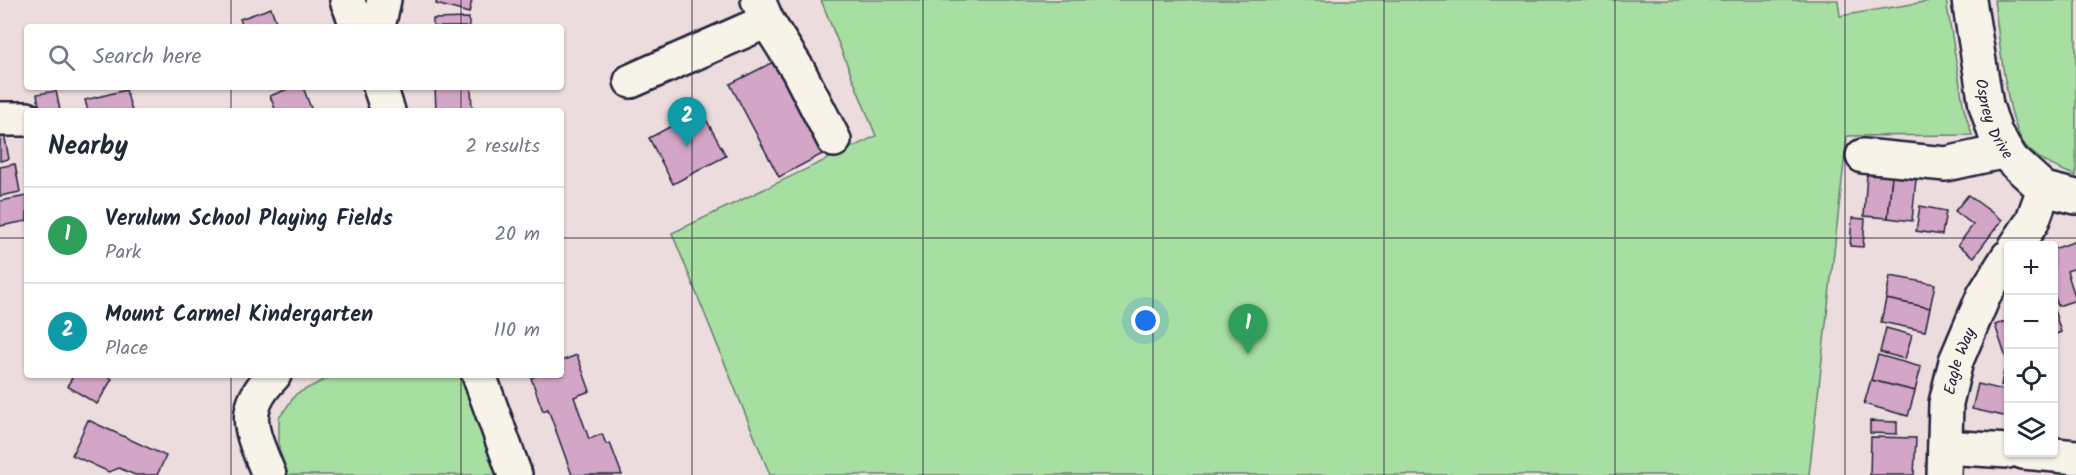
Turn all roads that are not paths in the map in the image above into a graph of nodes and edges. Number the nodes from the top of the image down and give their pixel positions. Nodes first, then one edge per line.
1 (347, 0) edge
2 (384, 0) edge
3 (1969, 0) edge
4 (762, 10) edge
5 (357, 24) edge
6 (379, 24) edge
7 (631, 81) dead end
8 (381, 90) edge
9 (387, 108) edge
10 (0, 119) edge
11 (24, 119) edge
12 (834, 140) dead end
13 (2006, 151) junction
14 (1863, 156) dead end
15 (2044, 189) junction
16 (2076, 197) edge
17 (2019, 241) edge
18 (2004, 263) edge
19 (271, 378) edge
20 (480, 378) edge
21 (2004, 452) edge
22 (2058, 456) edge
23 (2076, 457) edge
24 (1944, 461) edge
25 (269, 475) edge
26 (515, 475) edge

1 - 5 street
2 - 6 street
3 - 13 street, Osprey Drive
4 - 7 street
4 - 12 street
8 - 9 street
10 - 11 street
13 - 14 street
13 - 15 street, Osprey Drive
15 - 16 street, Osprey Drive
15 - 17 street
18 - 24 street, Eagle Way
19 - 25 street
20 - 26 street
21 - 24 street
22 - 23 street

